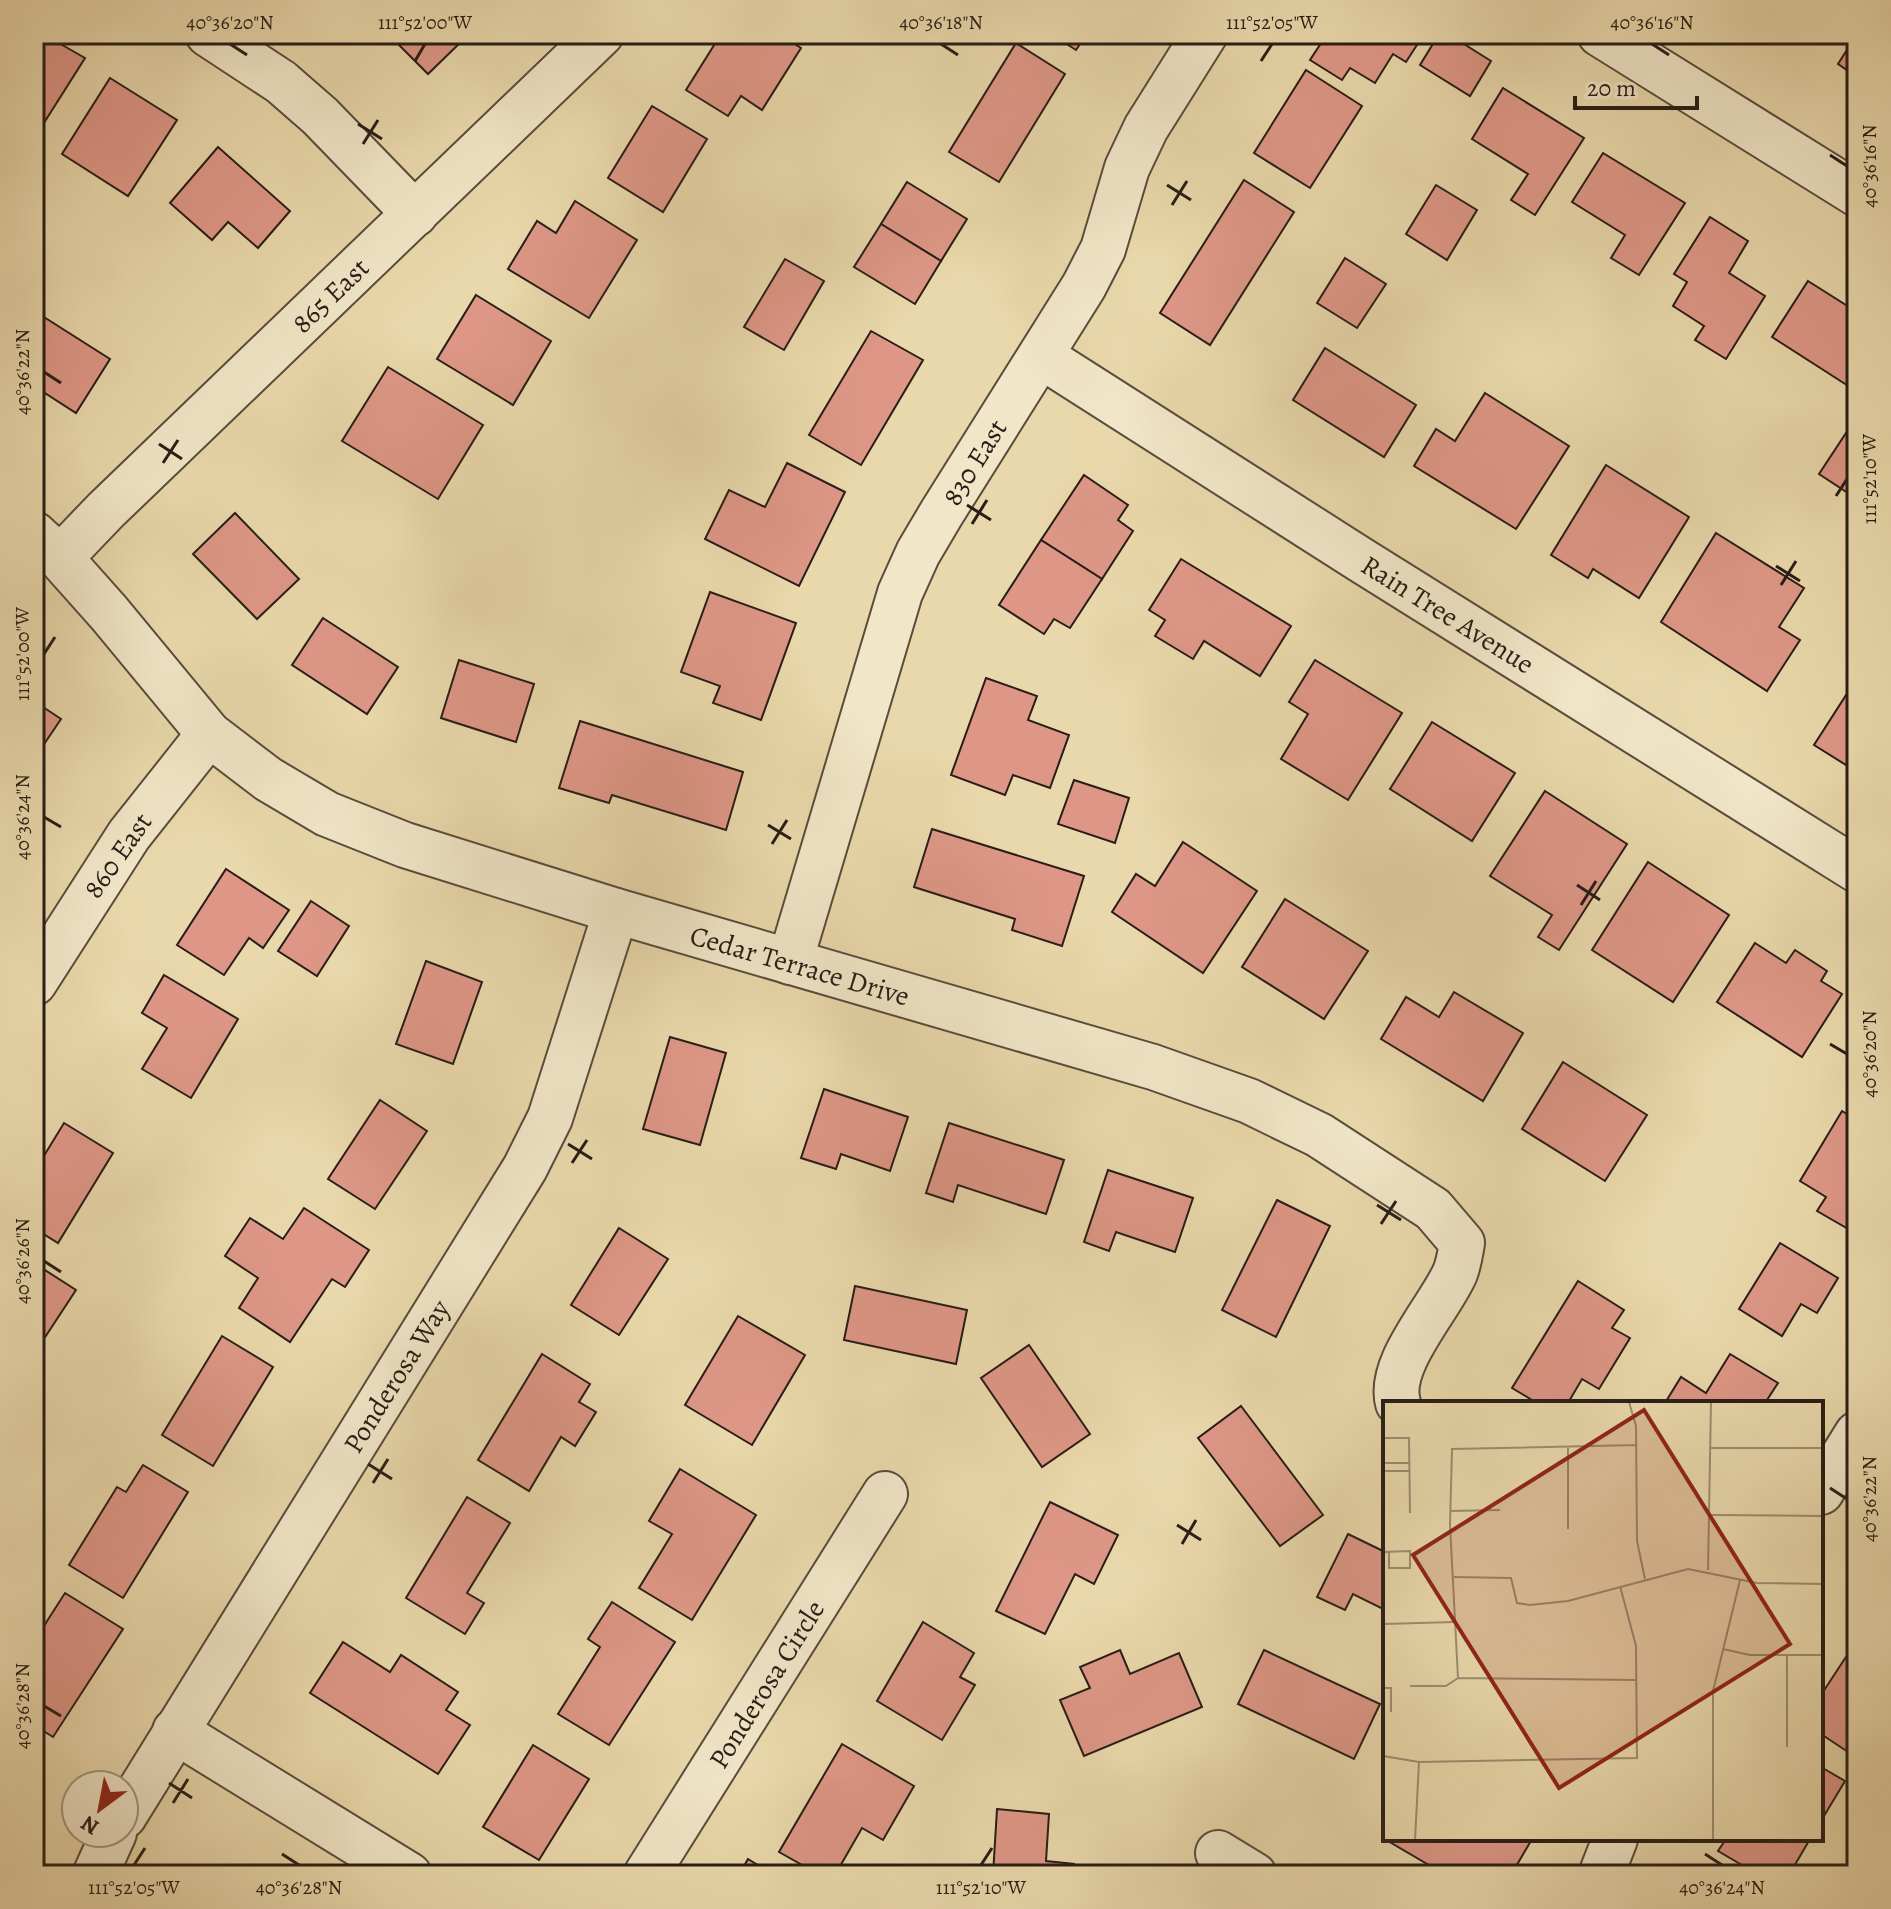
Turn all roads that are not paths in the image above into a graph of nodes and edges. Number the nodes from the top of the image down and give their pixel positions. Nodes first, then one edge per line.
1 (208, 34) edge
2 (601, 34) edge
3 (1205, 34) edge
4 (1600, 34) edge
5 (1857, 194) edge
6 (415, 214) junction
7 (1041, 356) junction
8 (47, 546) edge
9 (209, 734) junction
10 (1857, 870) edge
11 (616, 911) junction
12 (790, 962) junction
13 (34, 983) edge
14 (1397, 1401) edge
15 (1857, 1434) edge
16 (1823, 1489) edge
17 (885, 1494) dead end
18 (175, 1731) junction
19 (140, 1789) edge
20 (1614, 1841) edge
21 (105, 1849) edge
22 (95, 1875) edge
23 (409, 1875) edge
24 (646, 1875) edge
25 (1601, 1875) edge

1 - 6 street
2 - 6 street, 865 East
3 - 7 street, 830 East
4 - 5 street
6 - 8 street, 865 East
7 - 10 street, Rain Tree Avenue
7 - 12 street, 830 East
8 - 9 street, Cedar Terrace Drive
9 - 11 street, Cedar Terrace Drive
9 - 13 street, 860 East
11 - 12 street, Cedar Terrace Drive
11 - 18 street, Ponderosa Way
12 - 14 street, Cedar Terrace Drive
15 - 16 street
17 - 24 street, Ponderosa Circle
18 - 19 street, Ponderosa Way
18 - 23 street
20 - 25 street
21 - 22 street

